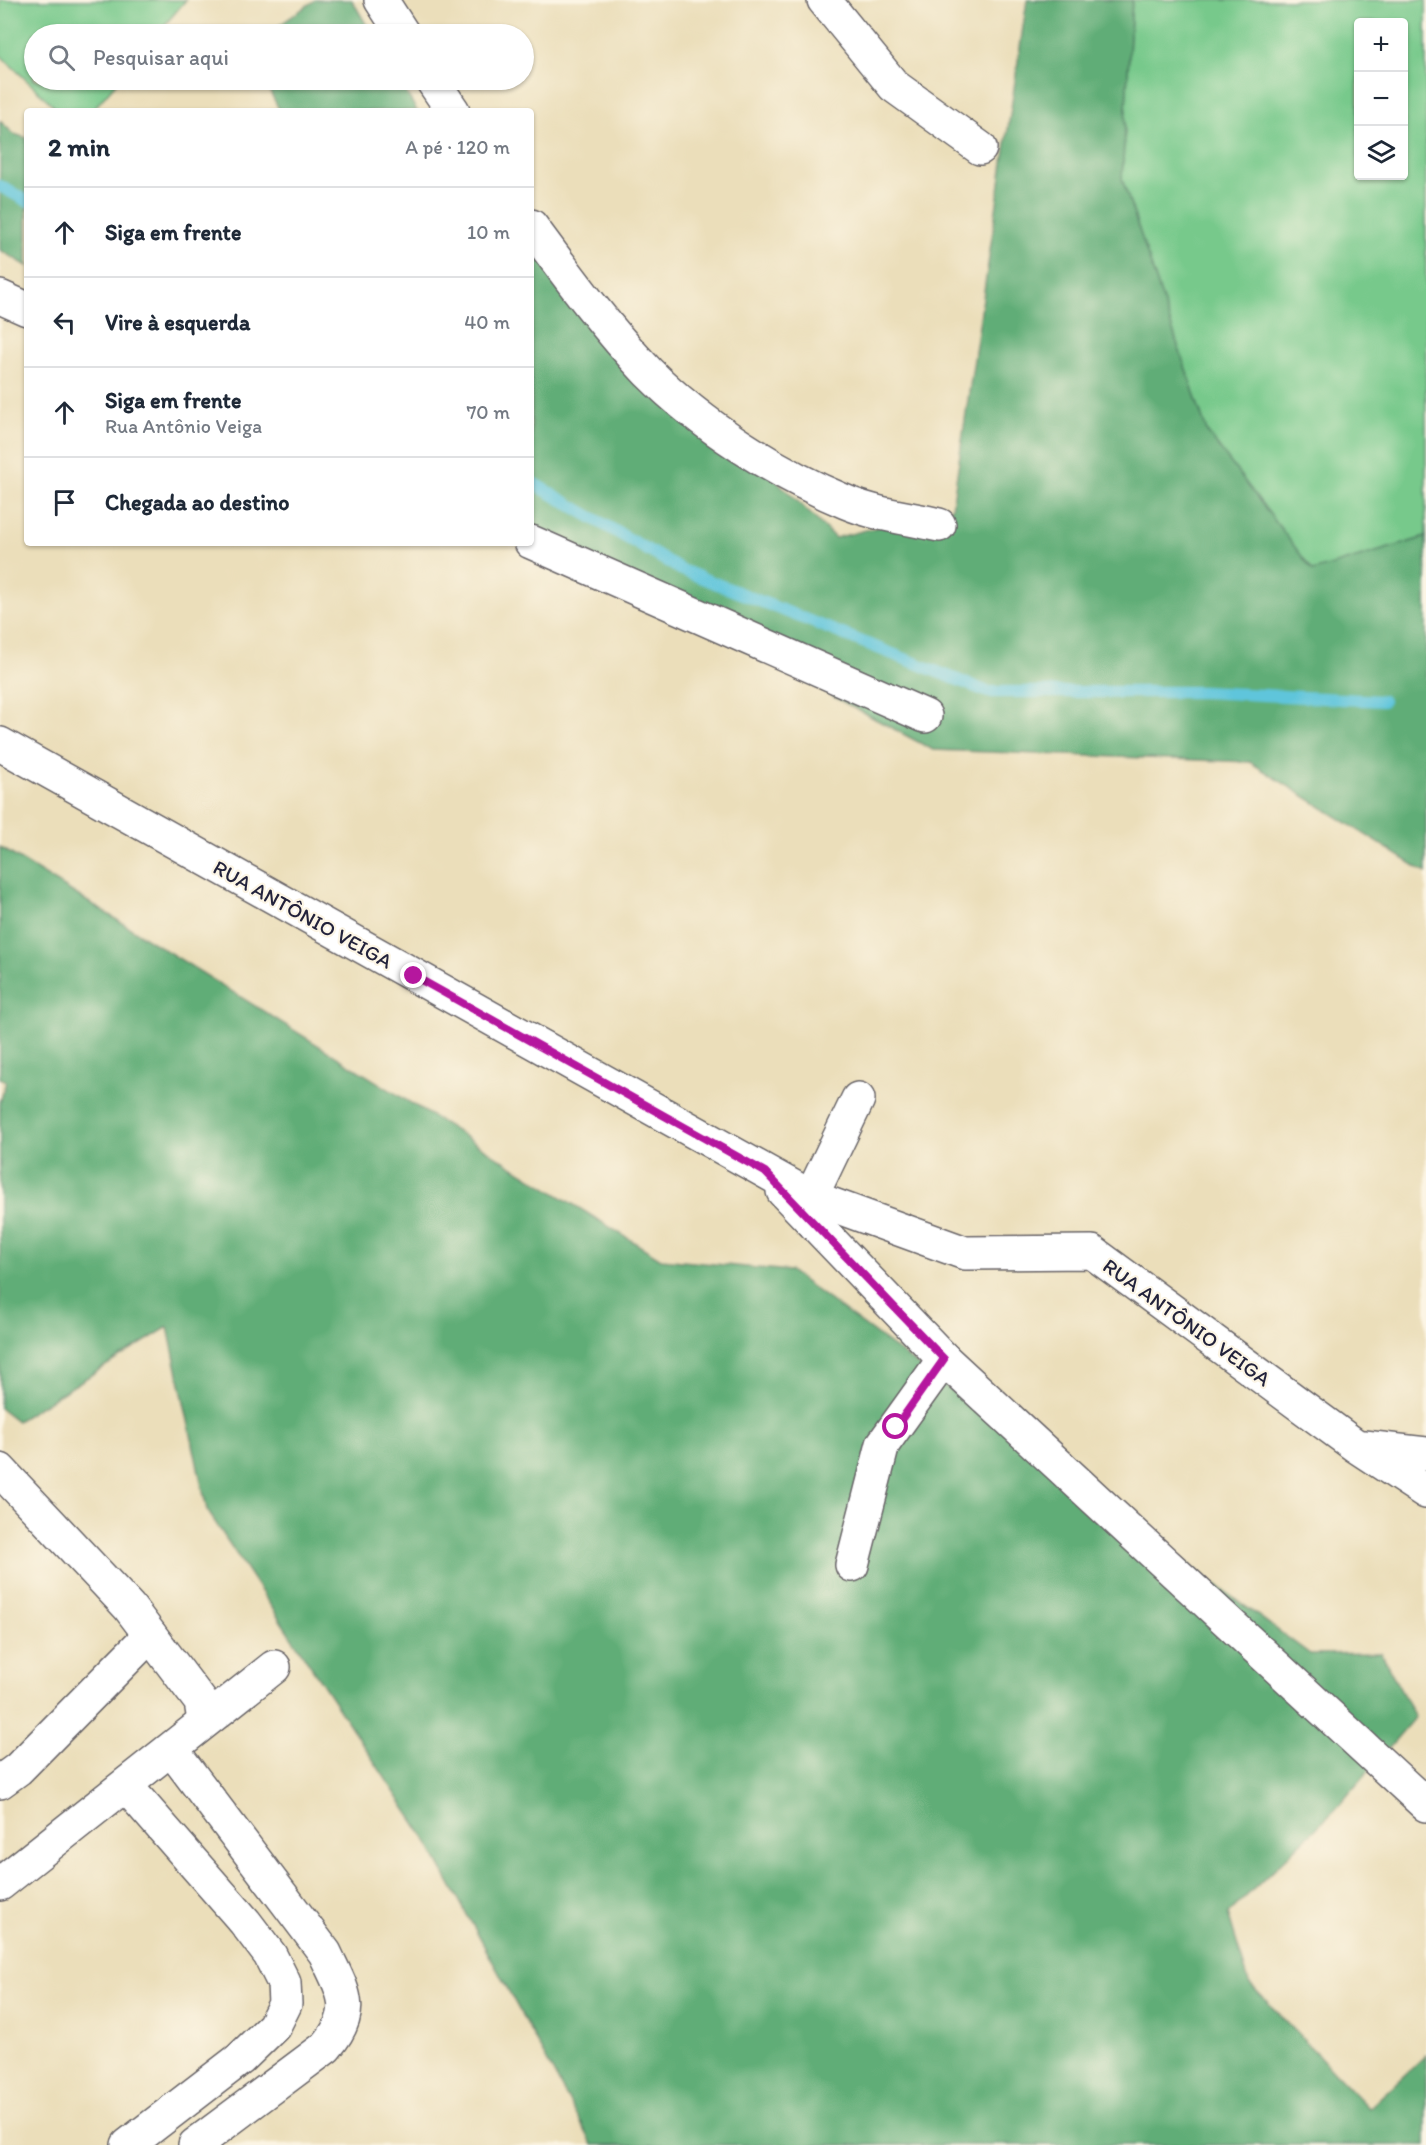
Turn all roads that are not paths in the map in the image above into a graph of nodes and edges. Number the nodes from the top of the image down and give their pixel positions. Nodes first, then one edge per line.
1 (381, 0) edge
2 (824, 0) edge
3 (397, 24) edge
4 (439, 90) edge
5 (451, 108) edge
6 (980, 148) dead end
7 (534, 230) edge
8 (0, 297) edge
9 (24, 308) edge
10 (939, 525) dead end
11 (534, 543) edge
12 (925, 716) dead end
13 (0, 744) edge
14 (858, 1099) dead end
15 (765, 1172) junction
16 (811, 1197) junction
17 (944, 1359) junction
18 (1356, 1446) junction
19 (1426, 1454) edge
20 (0, 1470) edge
21 (1426, 1492) edge
22 (852, 1565) dead end
23 (150, 1635) junction
24 (274, 1667) dead end
25 (204, 1721) junction
26 (172, 1750) junction
27 (0, 1782) edge
28 (126, 1786) junction
29 (1426, 1805) edge
30 (0, 1884) edge
31 (128, 2145) edge
32 (195, 2145) edge

1 - 3 street
2 - 6 street
4 - 5 street
7 - 10 street
8 - 9 street
11 - 12 street
13 - 15 street, RUA ANTÔNIO VEIGA
14 - 16 street
15 - 16 street, RUA ANTÔNIO VEIGA
15 - 17 street
16 - 18 street, RUA ANTÔNIO VEIGA
17 - 22 street
17 - 29 street
18 - 19 street
18 - 21 street, RUA ANTÔNIO VEIGA
20 - 23 street
23 - 25 street
23 - 27 street
24 - 25 street
25 - 26 street
26 - 28 street
26 - 32 street
28 - 30 street
28 - 31 street

